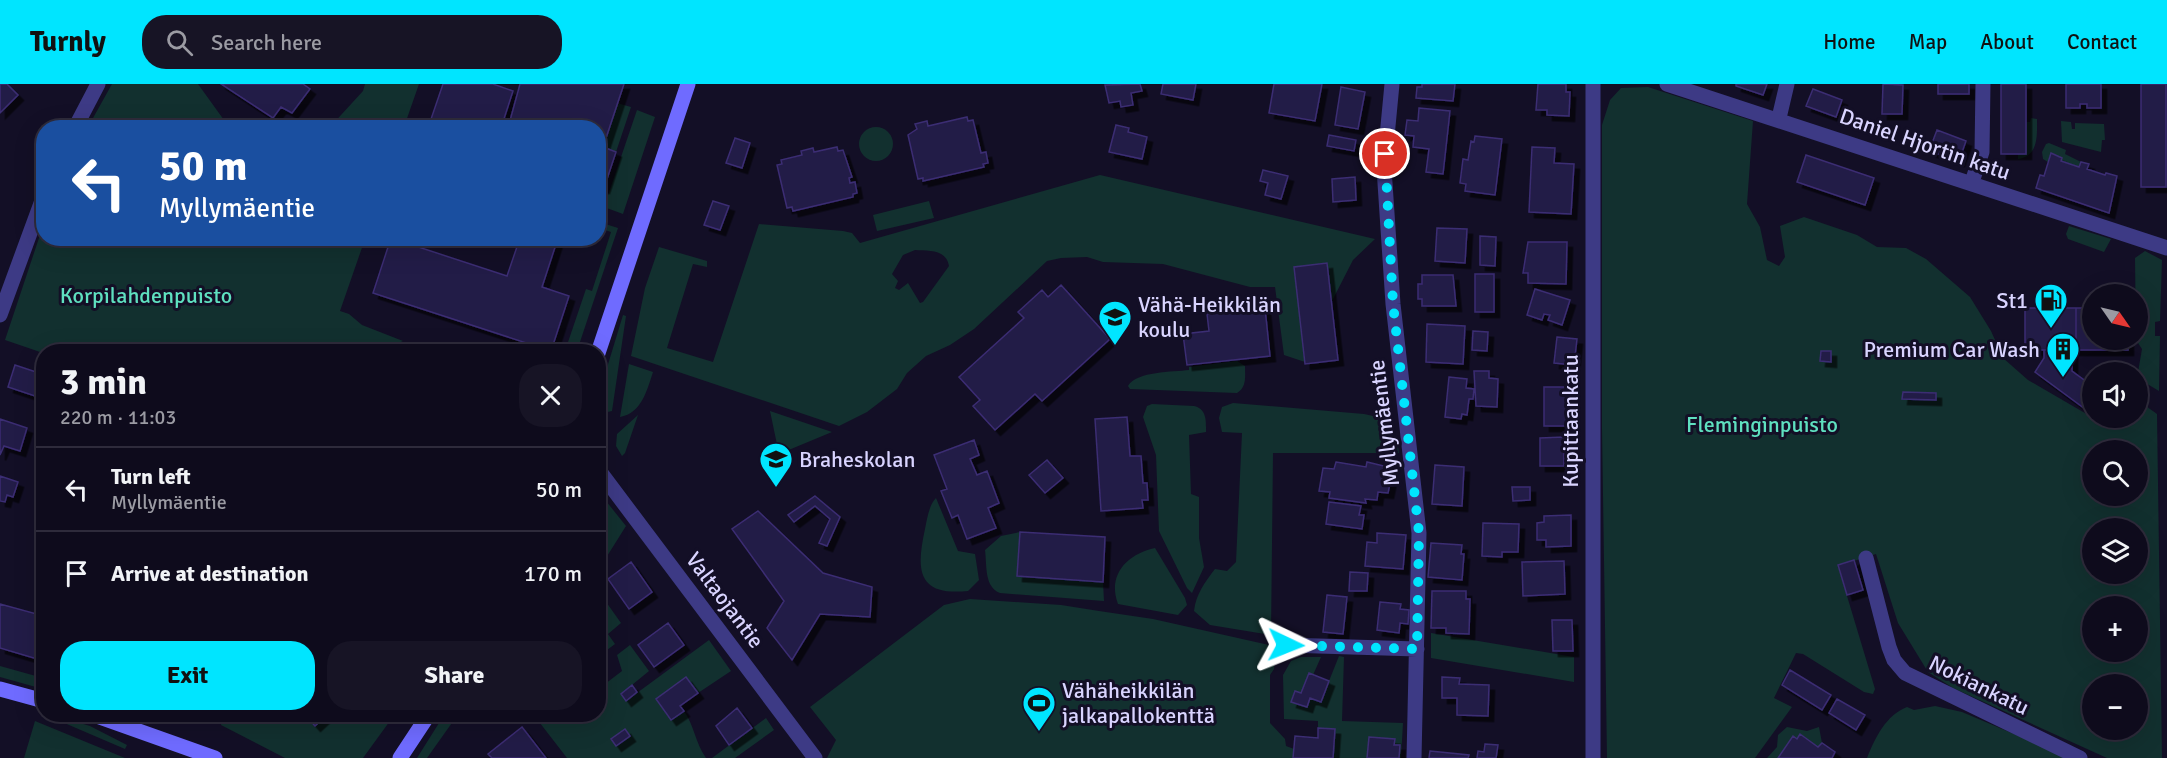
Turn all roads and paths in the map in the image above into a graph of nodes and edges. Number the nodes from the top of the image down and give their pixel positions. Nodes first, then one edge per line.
1 (98, 84) edge
2 (688, 84) edge
3 (1392, 84) edge
4 (1593, 84) edge
5 (1667, 84) edge
6 (1787, 84) edge
7 (1983, 84) edge
8 (1779, 118) junction
9 (79, 120) edge
10 (1972, 182) junction
11 (36, 217) edge
12 (2167, 248) edge
13 (0, 315) edge
14 (601, 344) edge
15 (606, 480) edge
16 (1866, 558) dead end
17 (1286, 645) dead end
18 (1417, 649) junction
19 (0, 689) edge
20 (36, 699) edge
21 (114, 722) edge
22 (424, 722) edge
23 (215, 758) edge
24 (400, 758) edge
25 (815, 758) edge
26 (1414, 758) edge
27 (1593, 758) edge
28 (2080, 758) edge

1 - 9 street
2 - 14 street
3 - 18 street, Myllymäentie
4 - 27 street, Kupittaankatu
5 - 8 street, Daniel Hjortin katu
6 - 8 street
7 - 10 street
8 - 10 street, Daniel Hjortin katu
10 - 12 street, Daniel Hjortin katu
11 - 13 street
15 - 25 street, Valtaojantie
16 - 28 street, Nokiankatu
17 - 18 street
18 - 26 street, Myllymäentie
19 - 20 street
21 - 23 street
22 - 24 street

